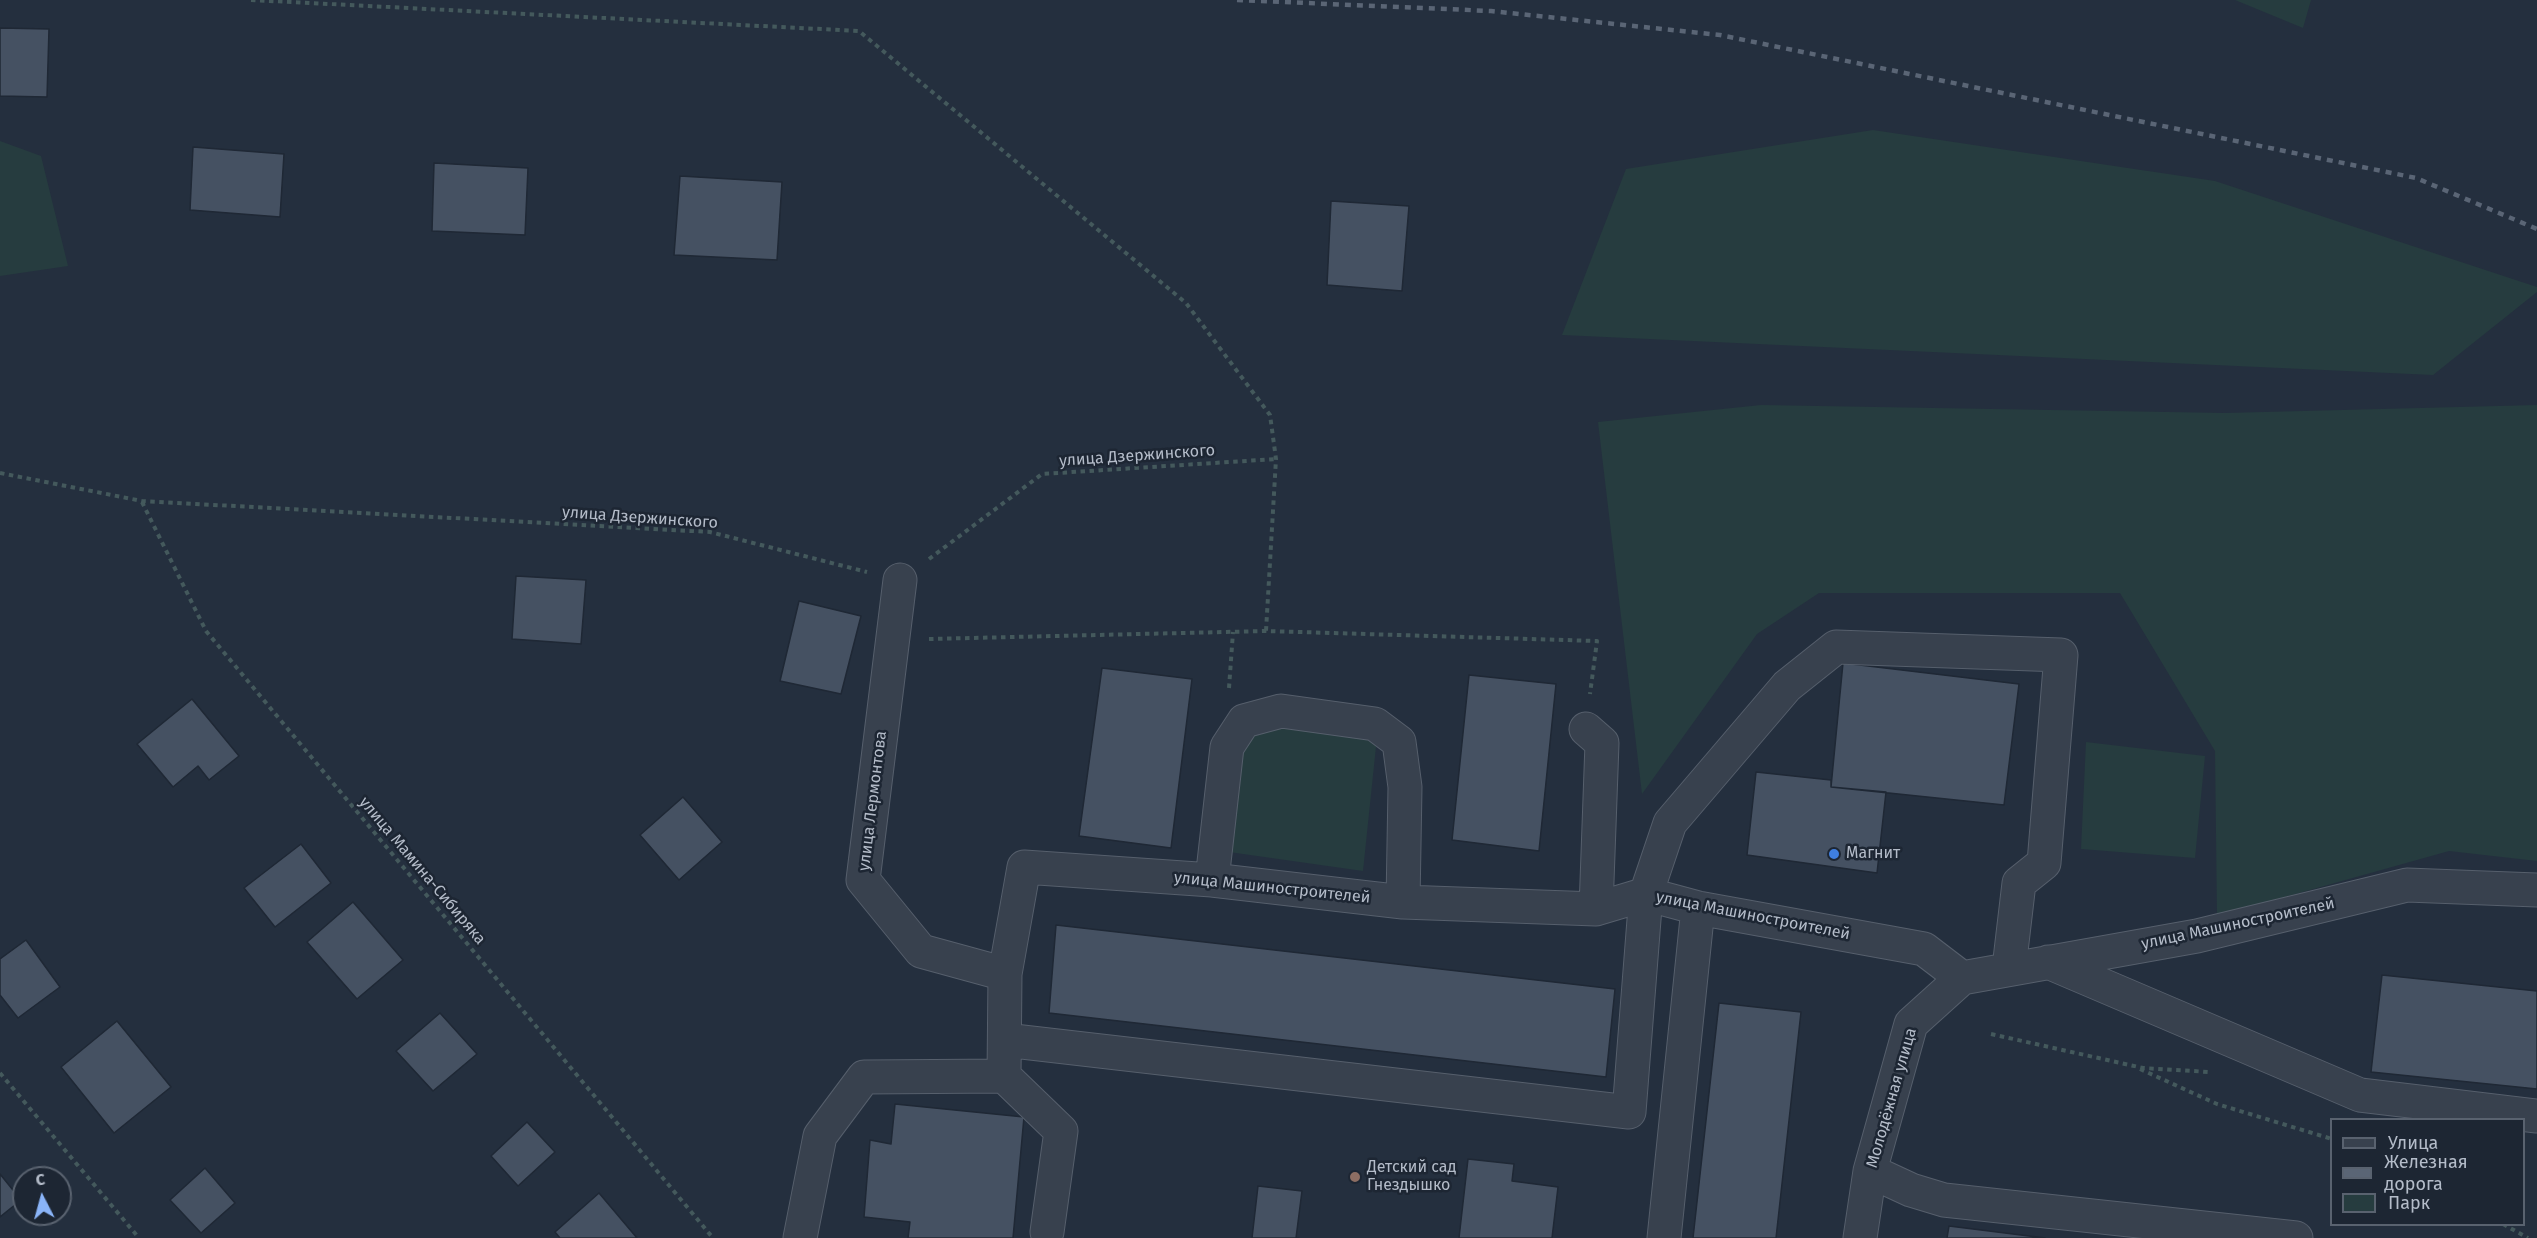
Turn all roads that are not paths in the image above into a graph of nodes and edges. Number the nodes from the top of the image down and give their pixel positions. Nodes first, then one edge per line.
1 (900, 580) road end
2 (1586, 729) road end
3 (1212, 880) junction
4 (2537, 890) edge
5 (1646, 894) junction
6 (1403, 902) junction
7 (1698, 908) junction
8 (1596, 909) junction
9 (2048, 962) junction
10 (2009, 968) junction
11 (1005, 974) junction
12 (1962, 978) junction
13 (1005, 1040) junction
14 (1004, 1076) junction
15 (2537, 1116) edge
16 (1870, 1172) junction
17 (1047, 1232) dead end
18 (800, 1238) edge
19 (1664, 1238) edge
20 (1860, 1238) edge
21 (2296, 1238) edge

1 - 11 street, улица Лермонтова
2 - 8 street
3 - 6 street, улица Машиностроителей
3 - 6 street
3 - 11 street, улица Машиностроителей
4 - 9 street, улица Машиностроителей
5 - 7 street, улица Машиностроителей
5 - 8 street, улица Машиностроителей
5 - 10 street
5 - 13 street
6 - 8 street, улица Машиностроителей
7 - 12 street, улица Машиностроителей
7 - 19 street
9 - 10 street, улица Машиностроителей
9 - 15 street
10 - 12 street, улица Машиностроителей
11 - 13 street
12 - 16 street, Молодёжная улица
13 - 14 street
14 - 17 street
14 - 18 street
16 - 20 street, Молодёжная улица
16 - 21 street

